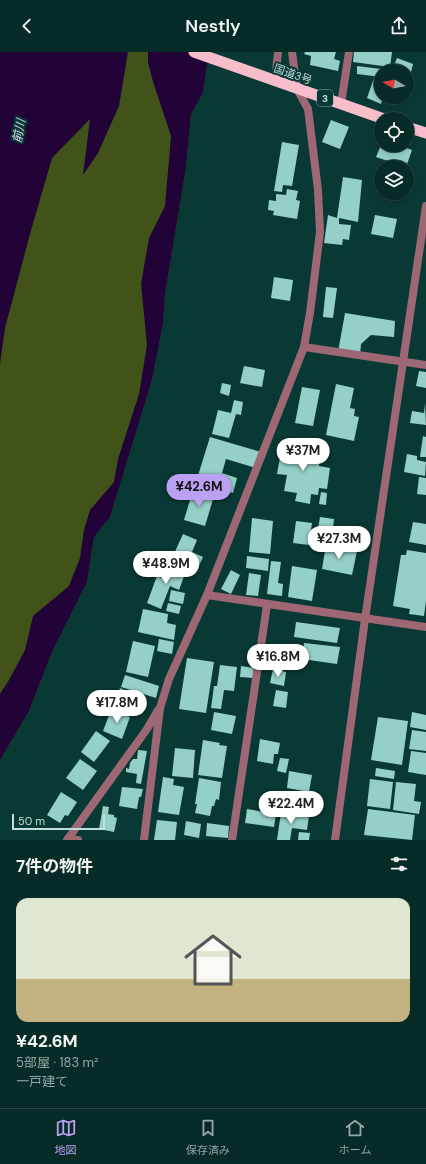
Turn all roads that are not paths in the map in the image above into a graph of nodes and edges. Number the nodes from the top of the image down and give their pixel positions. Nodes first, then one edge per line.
1 (194, 52) edge
2 (278, 52) edge
3 (292, 52) edge
4 (349, 52) edge
5 (270, 80) junction
6 (297, 89) junction
7 (341, 104) junction
8 (374, 116) edge
9 (414, 129) edge
10 (426, 133) edge
11 (426, 206) edge
12 (304, 347) junction
13 (403, 362) junction
14 (426, 365) edge
15 (207, 595) junction
16 (267, 605) junction
17 (365, 619) junction
18 (426, 627) edge
19 (160, 708) junction
20 (67, 839) edge
21 (78, 840) edge
22 (144, 840) edge
23 (232, 840) edge
24 (335, 840) edge

1 - 5 highway, 国道3号 / 3
2 - 5 street
3 - 6 street
4 - 7 street
5 - 6 highway, 国道3号 / 3
6 - 7 highway, 国道3号 / 3
6 - 12 street
7 - 8 highway, 国道3号 / 3
9 - 10 highway
11 - 13 street
12 - 13 street
12 - 15 street
13 - 14 street
13 - 17 street
15 - 16 street
15 - 19 street
16 - 17 street
16 - 23 street
17 - 18 street
17 - 24 street
19 - 20 street
19 - 22 street
20 - 21 street

